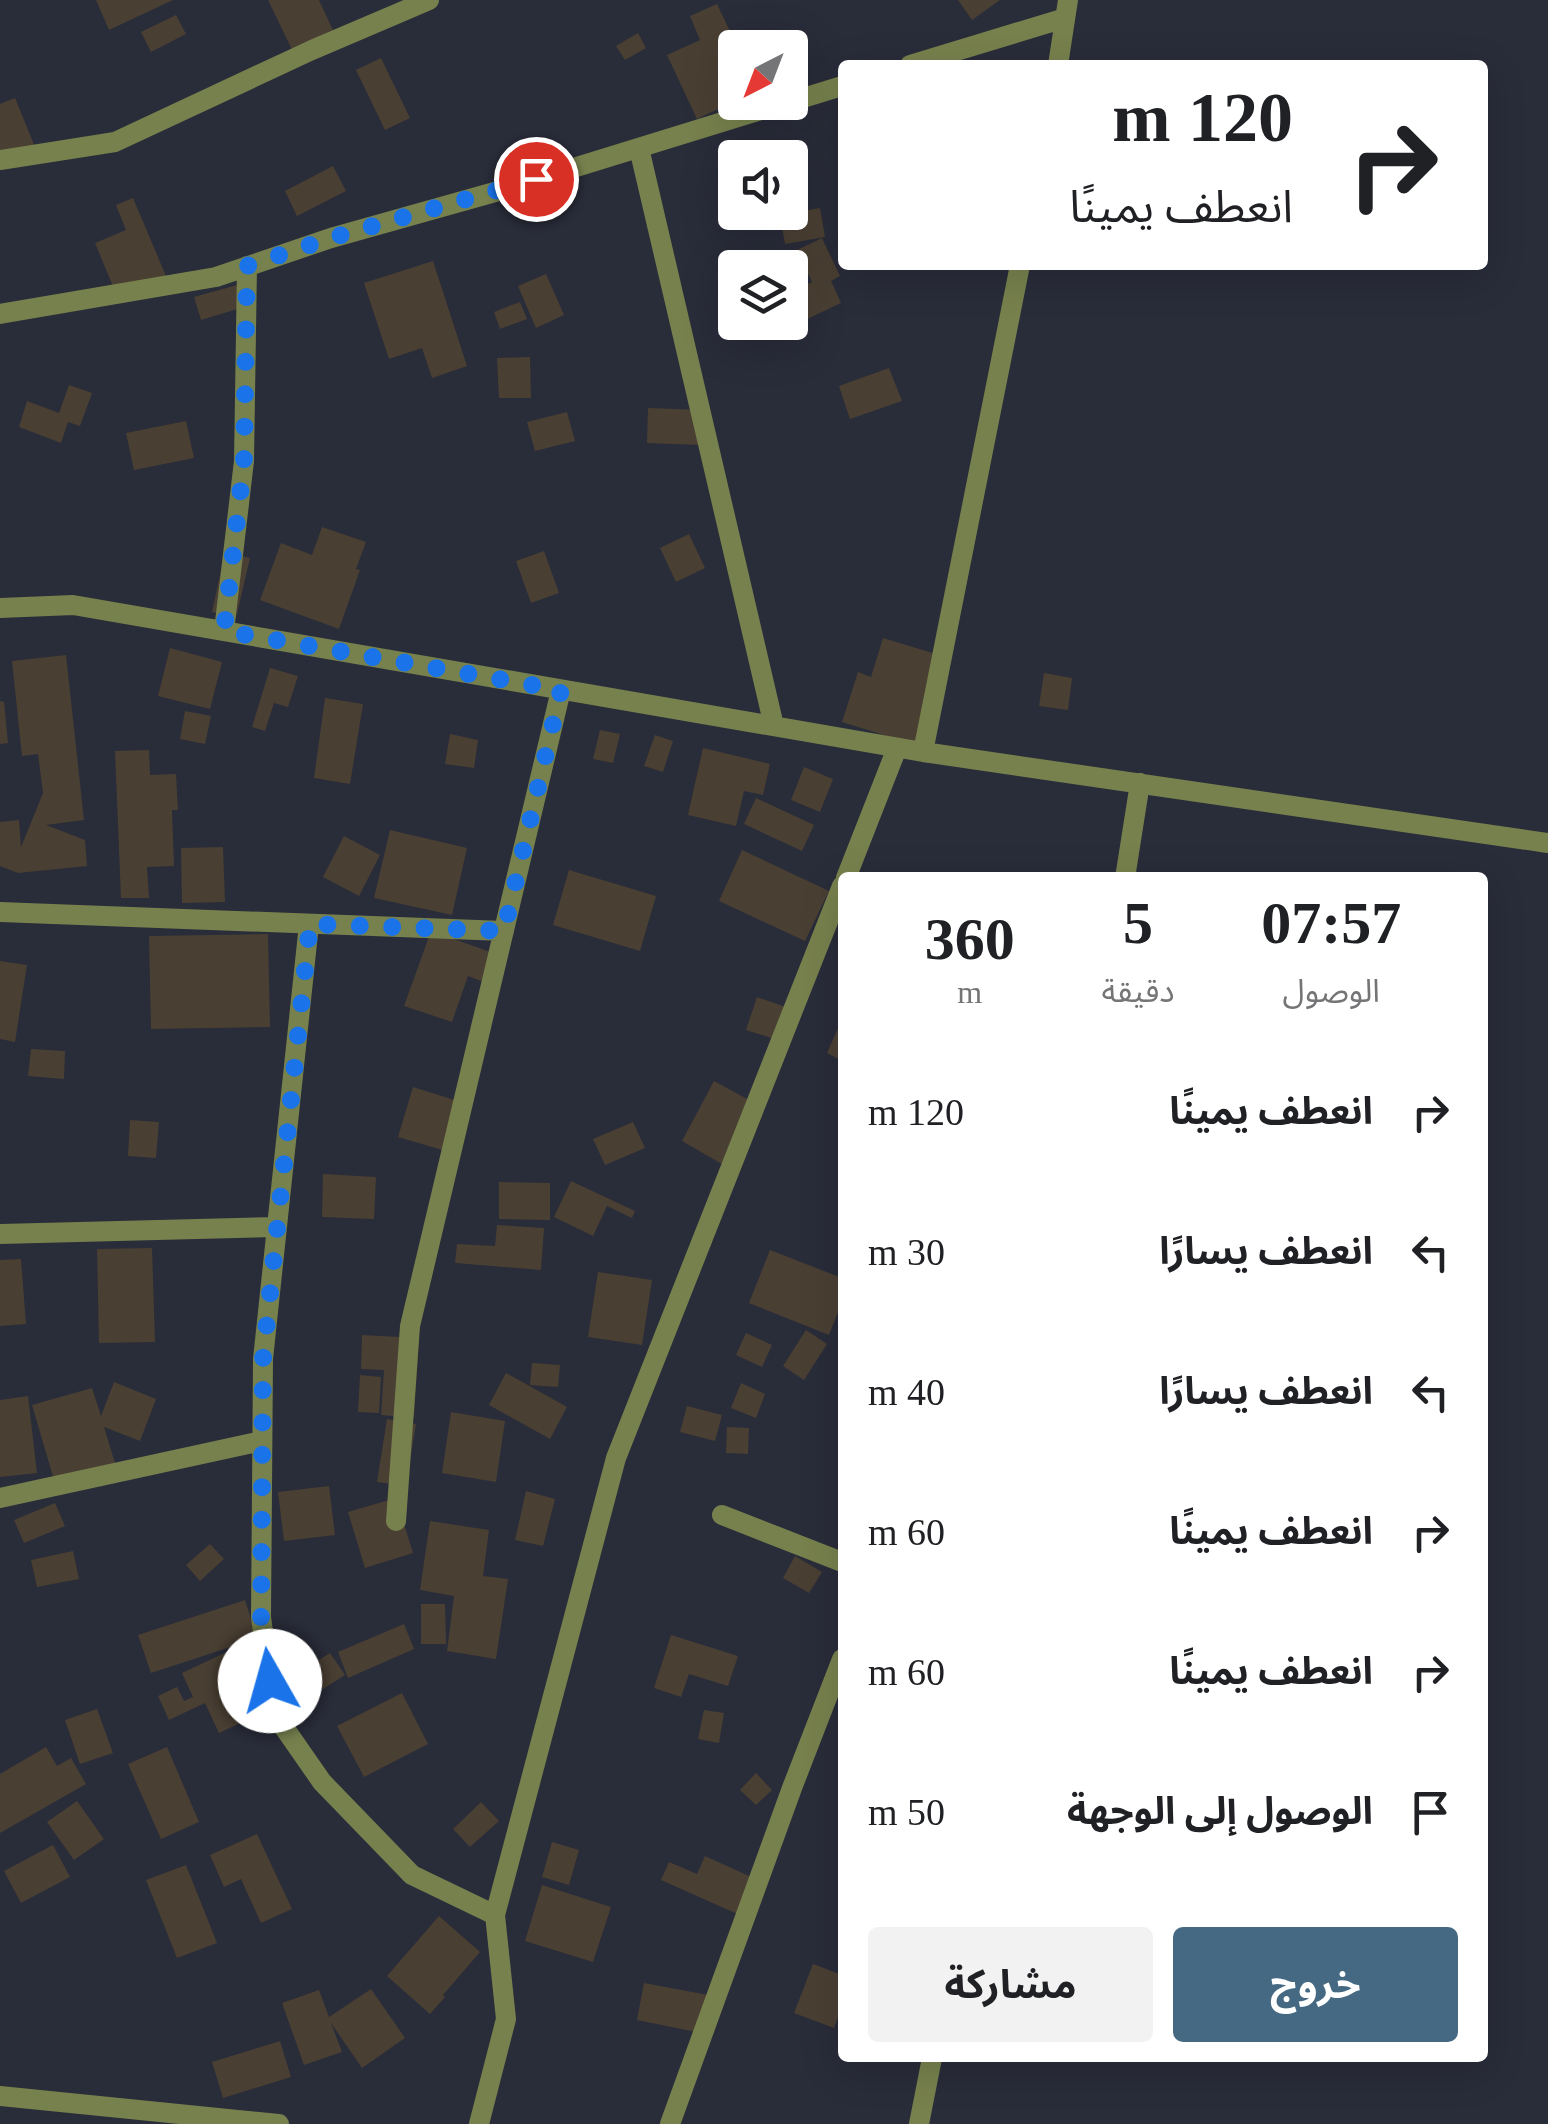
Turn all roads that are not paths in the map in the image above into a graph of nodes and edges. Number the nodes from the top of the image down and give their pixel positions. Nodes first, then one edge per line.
1 (428, 0) edge
2 (1066, 9) edge
3 (924, 60) edge
4 (1059, 60) edge
5 (838, 87) edge
6 (808, 96) edge
7 (729, 120) edge
8 (638, 148) junction
9 (0, 160) edge
10 (247, 266) junction
11 (1019, 270) edge
12 (0, 314) edge
13 (0, 608) edge
14 (224, 631) junction
15 (561, 690) junction
16 (774, 726) junction
17 (897, 748) junction
18 (923, 752) junction
19 (1140, 784) junction
20 (1548, 843) edge
21 (848, 872) edge
22 (1126, 872) edge
23 (838, 896) edge
24 (0, 912) edge
25 (310, 924) junction
26 (504, 931) junction
27 (277, 1228) junction
28 (0, 1234) edge
29 (262, 1441) junction
30 (0, 1498) edge
31 (722, 1514) dead end
32 (396, 1521) dead end
33 (838, 1560) edge
34 (838, 1670) edge
35 (495, 1915) junction
36 (931, 2062) edge
37 (0, 2096) edge
38 (279, 2124) edge
39 (478, 2124) edge
40 (670, 2124) edge
41 (919, 2124) edge

1 - 9 street
2 - 3 street
2 - 4 street
5 - 6 street
7 - 8 street
8 - 10 street
8 - 16 street
10 - 12 street
10 - 14 street
11 - 18 street
13 - 14 street
14 - 15 street
15 - 16 street
15 - 26 street
16 - 17 street
17 - 18 street
17 - 21 street
18 - 19 street
19 - 20 street
19 - 22 street
23 - 35 street
24 - 25 street
25 - 26 street
25 - 27 street
26 - 32 street
27 - 28 street
27 - 29 street
29 - 30 street
29 - 35 street
31 - 33 street
34 - 40 street
35 - 39 street
36 - 41 street
37 - 38 street

